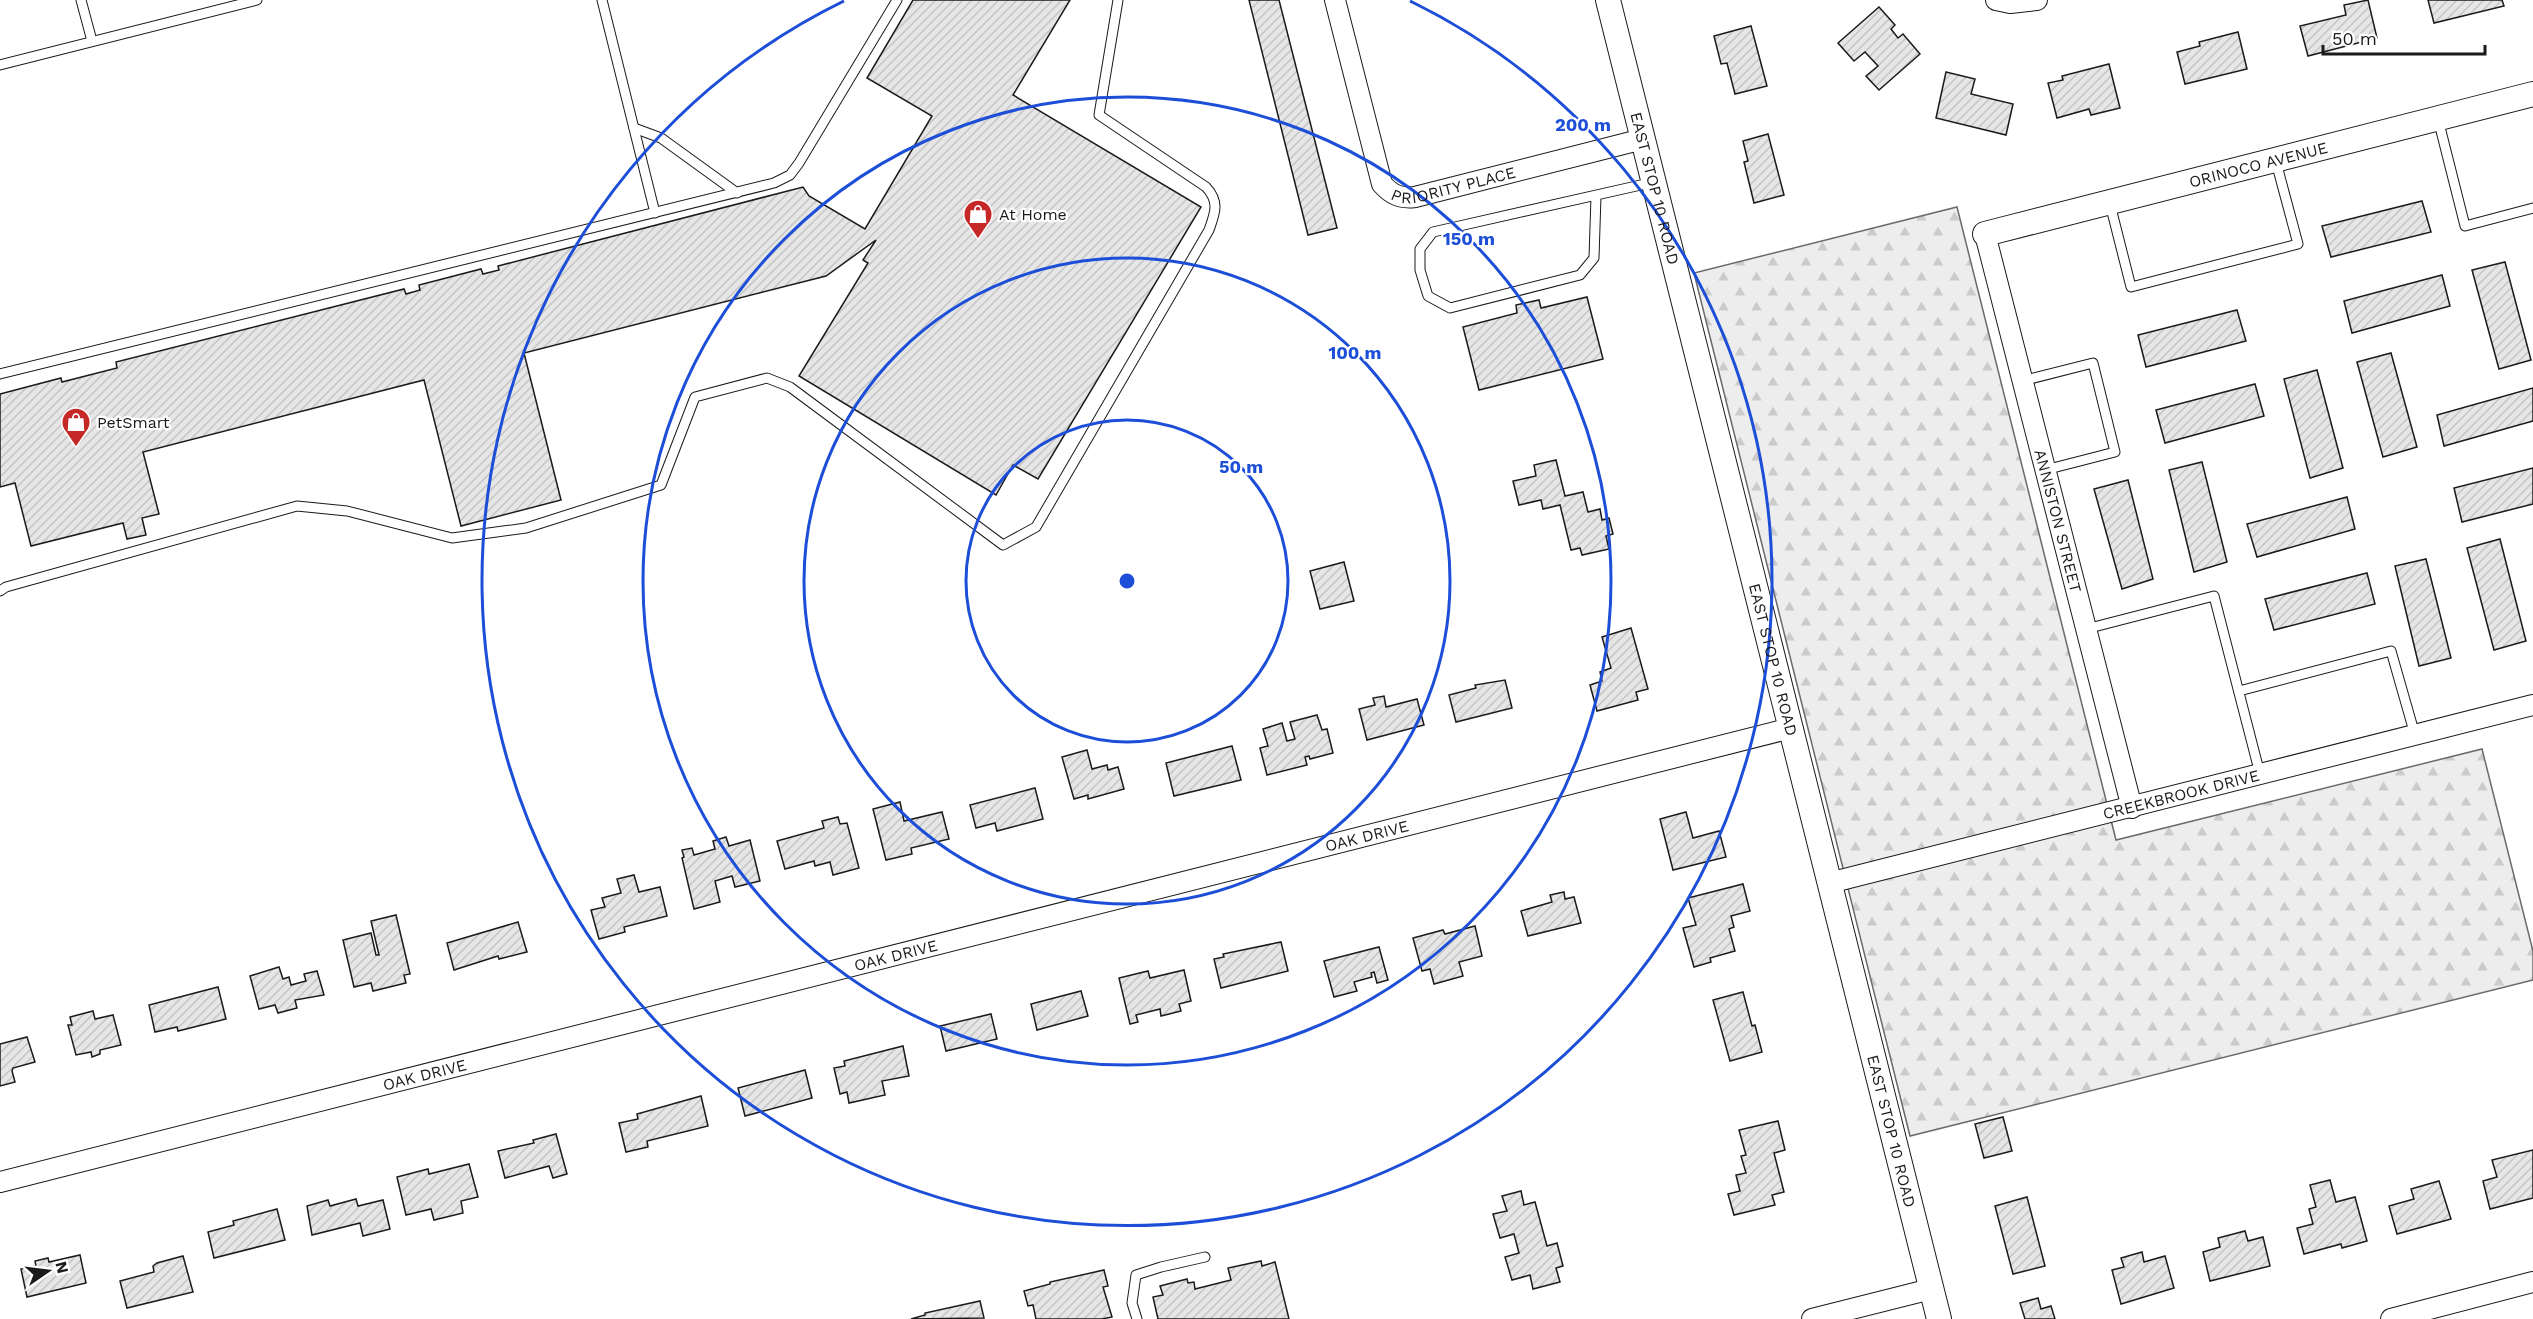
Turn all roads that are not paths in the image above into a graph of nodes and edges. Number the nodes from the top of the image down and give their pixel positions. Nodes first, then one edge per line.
1 (81, 0) edge
2 (257, 0) edge
3 (602, 0) edge
4 (897, 0) edge
5 (1118, 0) edge
6 (1335, 0) edge
7 (1608, 0) edge
8 (1996, 0) edge
9 (2037, 0) edge
10 (92, 41) junction
11 (0, 65) edge
12 (2533, 93) edge
13 (2437, 118) junction
14 (634, 128) junction
15 (1643, 139) junction
16 (2276, 159) junction
17 (1654, 182) junction
18 (737, 193) junction
19 (1596, 196) junction
20 (2110, 203) junction
21 (2533, 208) edge
22 (655, 213) junction
23 (1985, 234) joint
24 (0, 374) edge
25 (2022, 381) junction
26 (2045, 470) junction
27 (0, 591) edge
28 (2086, 629) junction
29 (2239, 691) junction
30 (2533, 705) edge
31 (1791, 728) junction
32 (2415, 735) junction
33 (2260, 775) junction
34 (2132, 808) junction
35 (1829, 883) junction
36 (0, 1182) edge
37 (1205, 1257) dead end
38 (2533, 1282) edge
39 (1931, 1289) junction
40 (1137, 1319) edge
41 (1812, 1319) edge
42 (1939, 1319) edge
43 (2391, 1319) edge

1 - 10 lane
2 - 10 lane
3 - 14 lane
4 - 18 lane
5 - 27 lane
6 - 15 street, PRIORITY PLACE
7 - 15 street, EAST STOP 10 ROAD
8 - 9 street
10 - 11 lane
12 - 13 street, ORINOCO AVENUE
13 - 16 street, ORINOCO AVENUE
13 - 21 lane
14 - 18 lane
14 - 22 lane
15 - 17 street, EAST STOP 10 ROAD
16 - 20 street, ORINOCO AVENUE
16 - 20 lane
17 - 19 lane
17 - 31 street, EAST STOP 10 ROAD
18 - 22 lane
19 - 19 lane
20 - 23 street, ORINOCO AVENUE
22 - 24 lane
23 - 25 street, ANNISTON STREET
25 - 26 street, ANNISTON STREET
25 - 26 lane
26 - 28 street, ANNISTON STREET
28 - 29 lane
28 - 34 street, ANNISTON STREET
29 - 32 lane
29 - 33 lane
30 - 32 street, CREEKBROOK DRIVE
31 - 35 street, EAST STOP 10 ROAD
31 - 36 street, OAK DRIVE
32 - 33 street, CREEKBROOK DRIVE
33 - 34 street, CREEKBROOK DRIVE
34 - 35 street, CREEKBROOK DRIVE
35 - 39 street, EAST STOP 10 ROAD
37 - 40 lane
38 - 43 street
39 - 41 street
39 - 42 street, EAST STOP 10 ROAD

